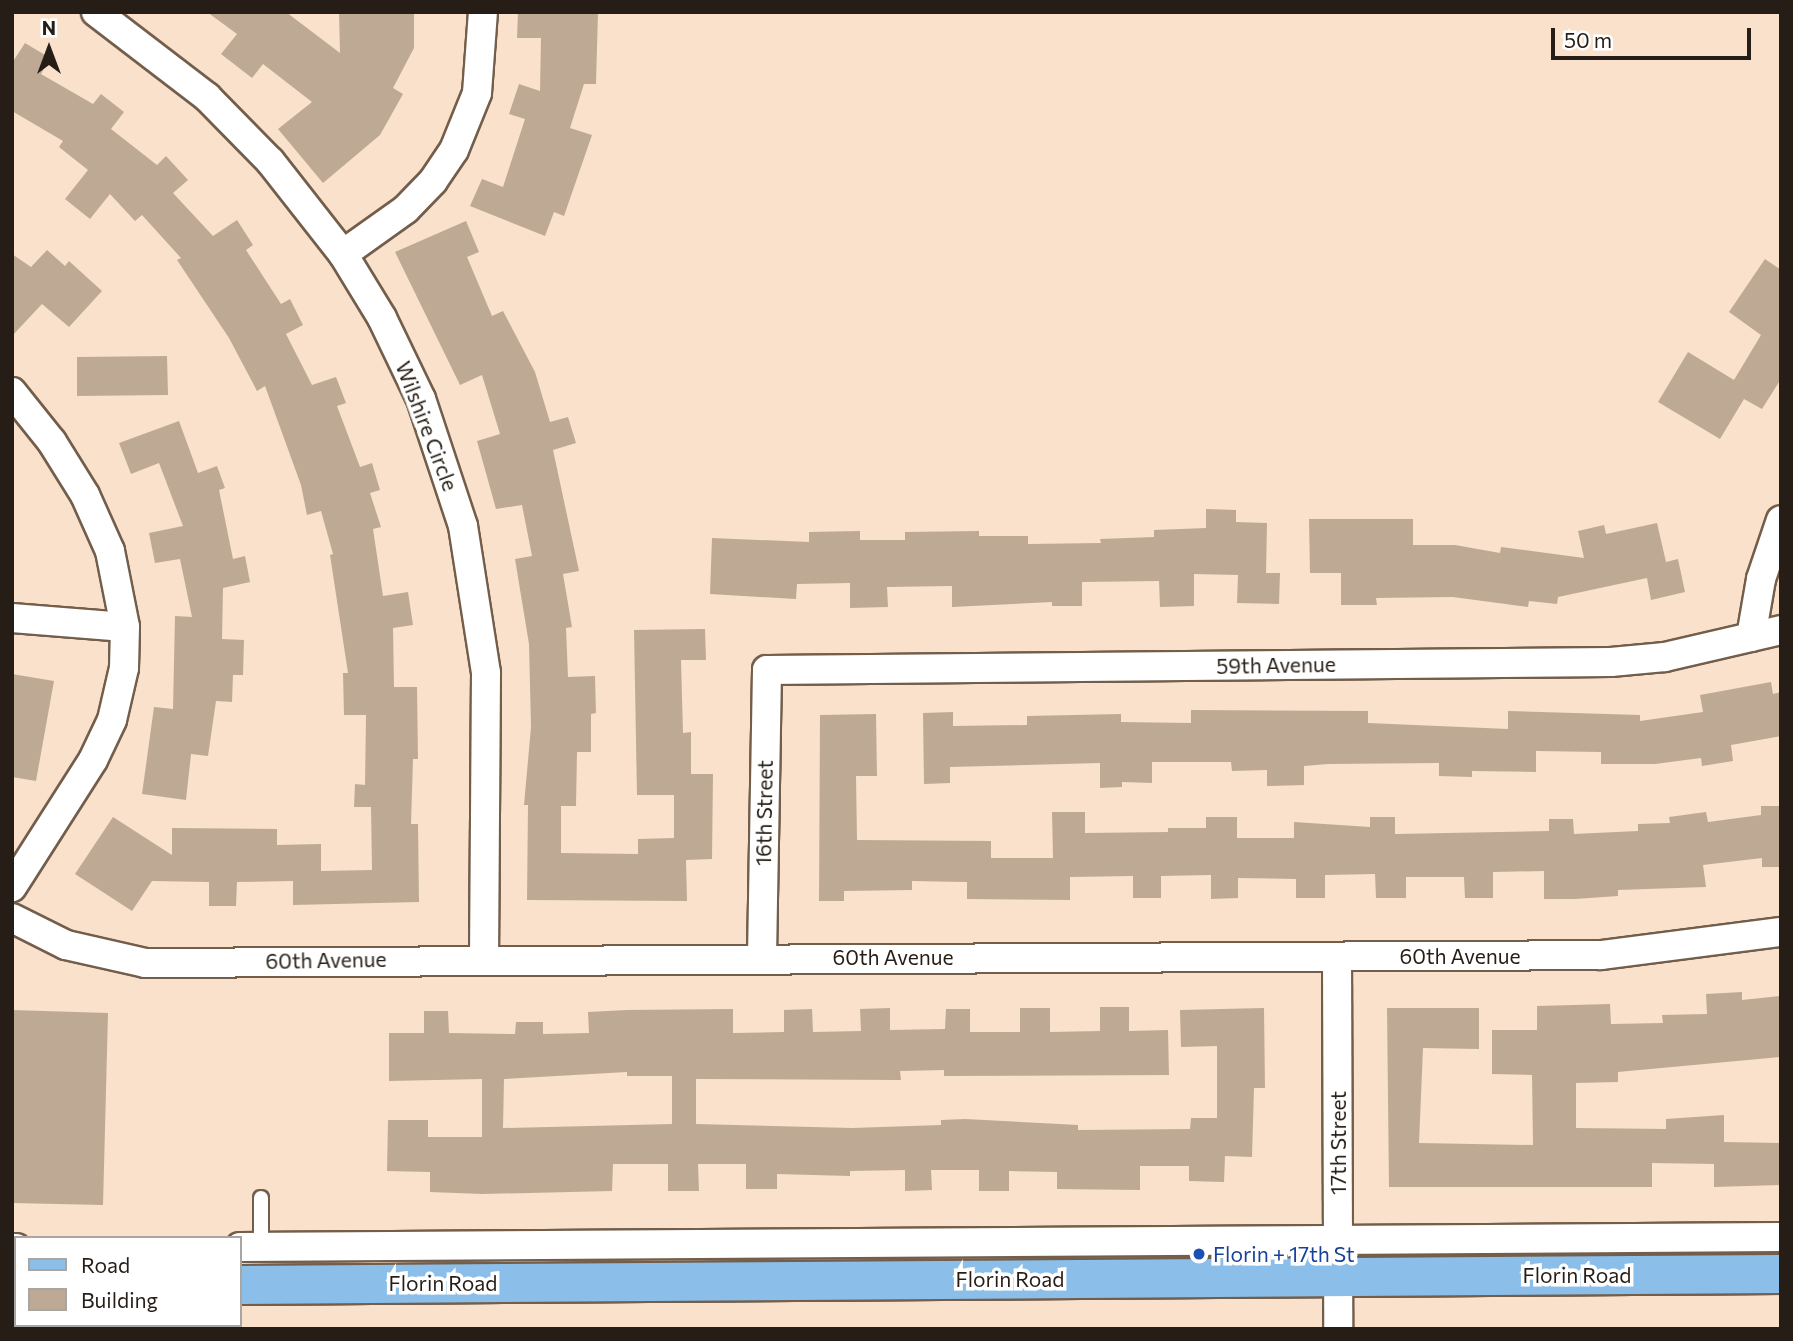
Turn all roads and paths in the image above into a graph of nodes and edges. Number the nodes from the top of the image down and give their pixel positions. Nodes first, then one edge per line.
1 (96, 12) edge
2 (483, 12) edge
3 (344, 254) junction
4 (12, 392) edge
5 (1781, 520) edge
6 (12, 618) edge
7 (125, 627) junction
8 (1781, 629) edge
9 (1751, 637) junction
10 (767, 670) joint
11 (12, 887) edge
12 (12, 918) edge
13 (1781, 932) edge
14 (762, 957) junction
15 (1337, 957) junction
16 (484, 958) junction
17 (261, 1198) dead end
18 (1781, 1237) edge
19 (250, 1246) edge
20 (1339, 1258) junction
21 (1781, 1274) edge
22 (242, 1285) edge
23 (1338, 1329) edge

1 - 3 street, Wilshire Circle
2 - 3 street
3 - 16 street, Wilshire Circle
4 - 7 street
5 - 9 street
6 - 7 street
7 - 11 street
8 - 9 street, 59th Avenue
9 - 10 street, 59th Avenue
10 - 14 street, 16th Street
12 - 16 street, 60th Avenue
13 - 15 street, 60th Avenue
14 - 15 street, 60th Avenue
14 - 16 street, 60th Avenue
15 - 20 street, 17th Street
17 - 19 lane
18 - 20 street, Florin Road
19 - 20 street, Florin Road
20 - 21 main road, Florin Road
20 - 22 main road, Florin Road
20 - 23 street, 17th Street

